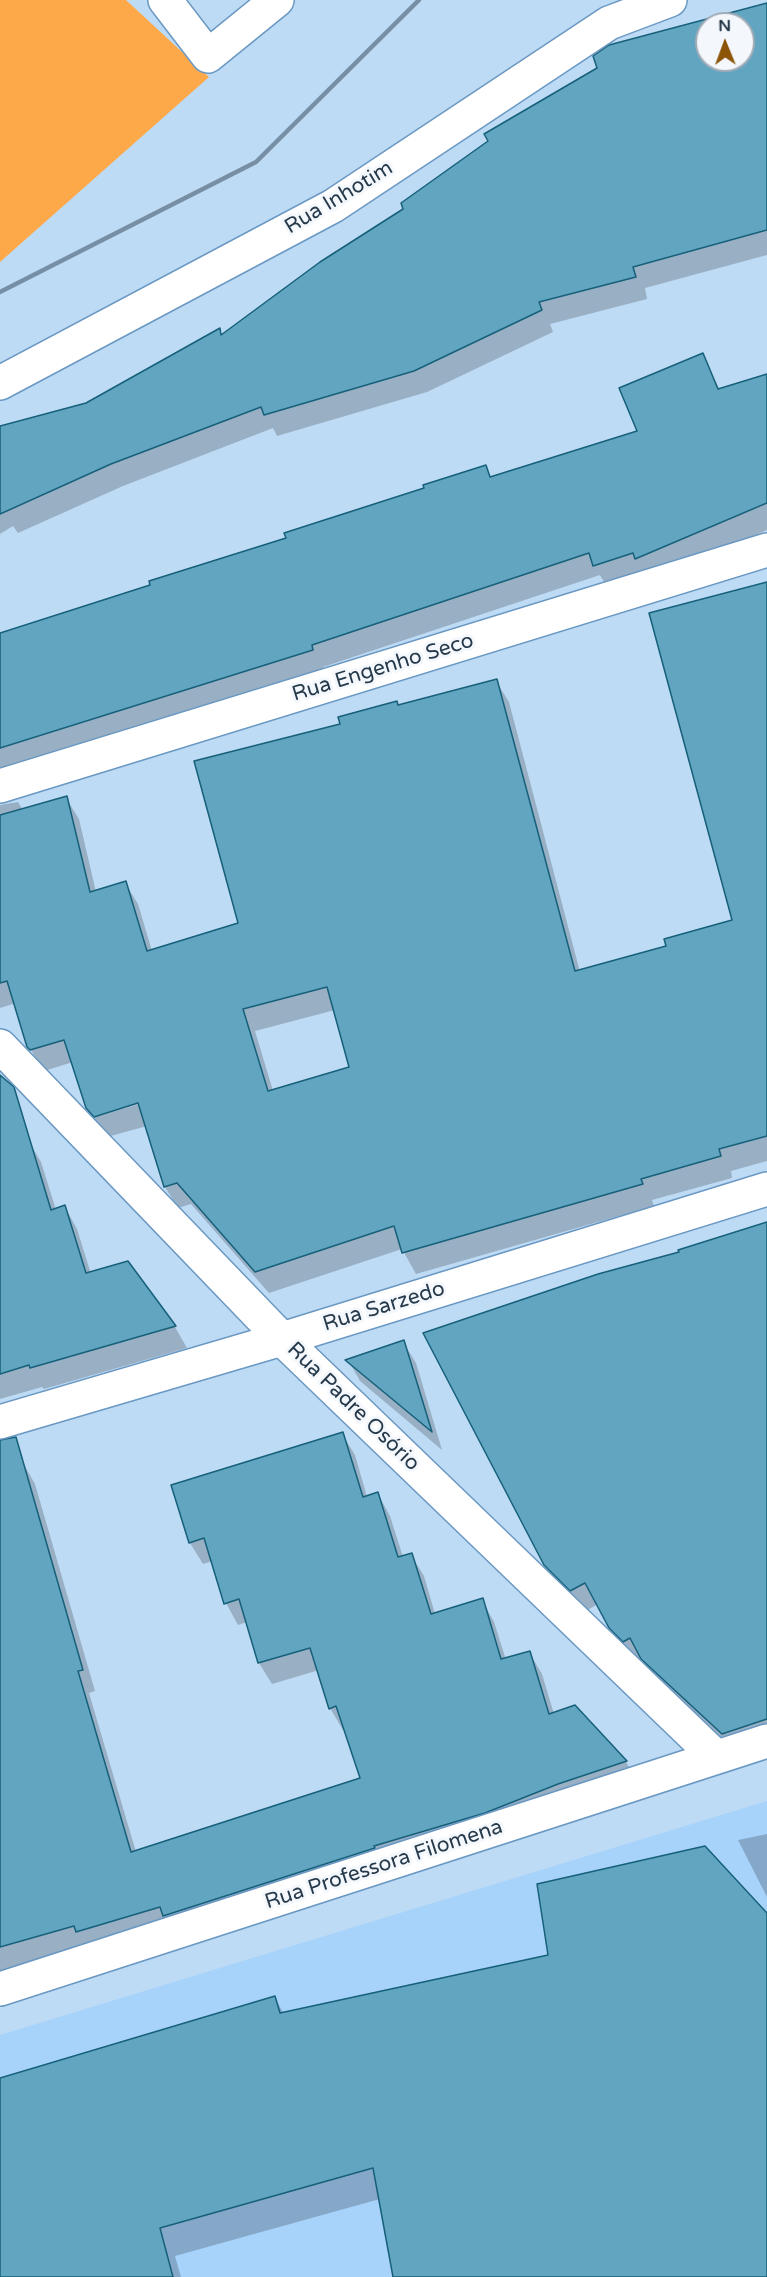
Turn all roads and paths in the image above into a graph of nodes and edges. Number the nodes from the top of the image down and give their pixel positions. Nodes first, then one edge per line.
1 (165, 0) edge
2 (277, 0) edge
3 (670, 0) edge
4 (0, 383) edge
5 (767, 550) edge
6 (0, 786) edge
7 (0, 1046) edge
8 (767, 1189) edge
9 (282, 1339) junction
10 (0, 1422) edge
11 (767, 1741) edge
12 (716, 1758) junction
13 (0, 1989) edge

1 - 2 street
3 - 4 street, Rua Inhotim
5 - 6 street, Rua Engenho Seco
7 - 9 street, Rua Padre Osório
8 - 9 street, Rua Sarzedo
9 - 10 street, Rua Sarzedo
9 - 12 street, Rua Padre Osório
11 - 12 street, Rua Professora Filomena
12 - 13 street, Rua Professora Filomena

